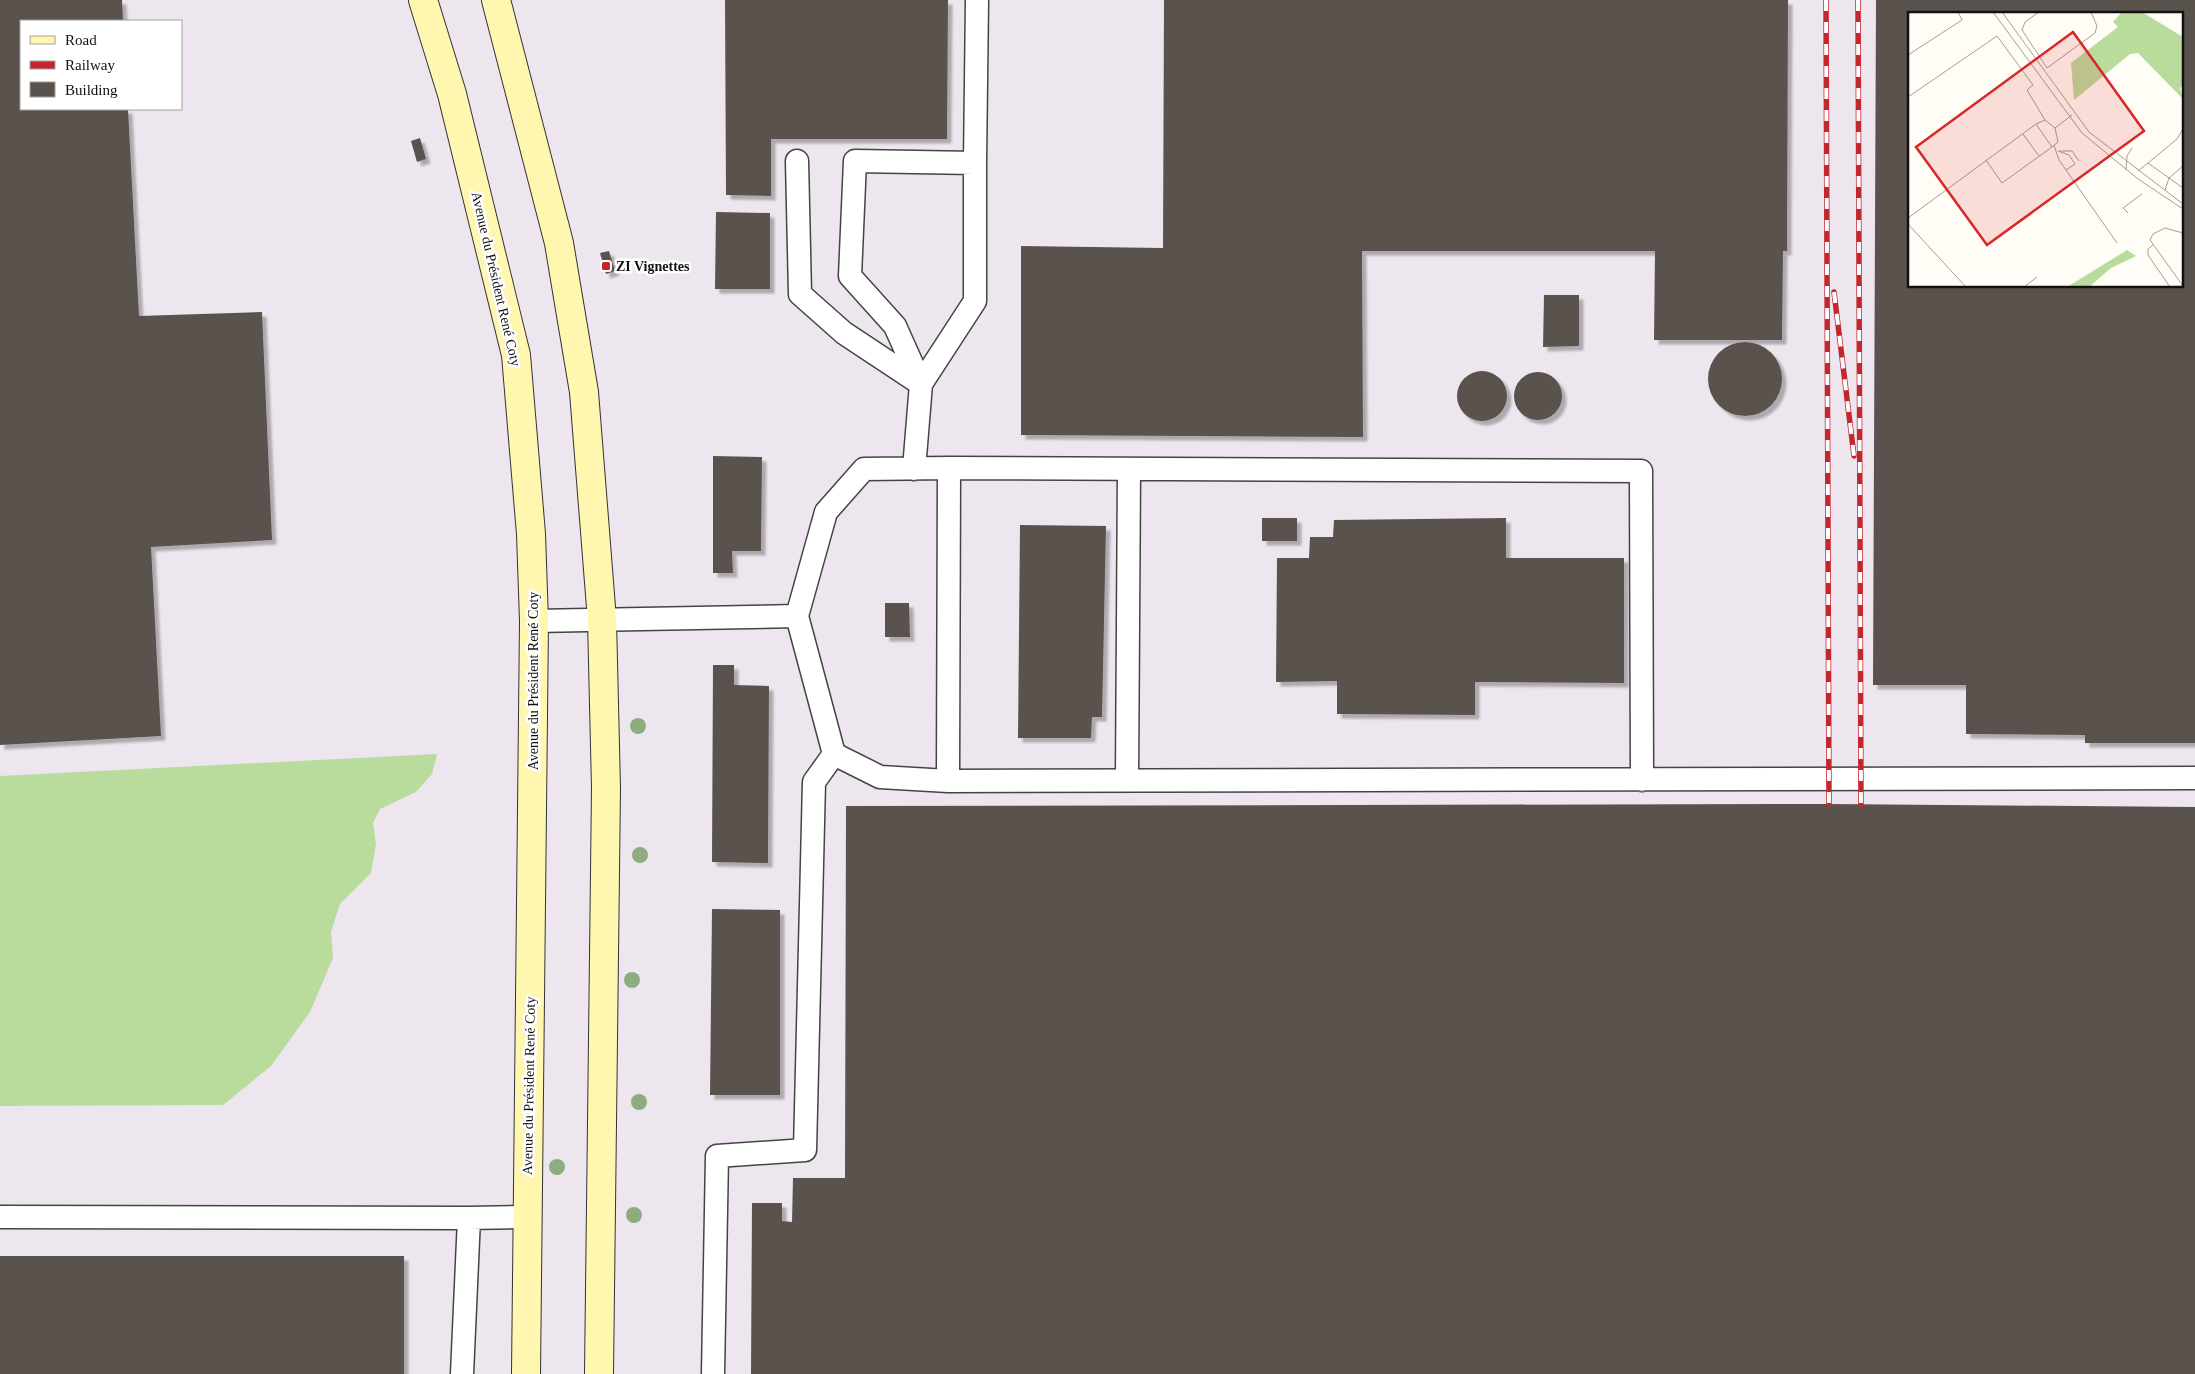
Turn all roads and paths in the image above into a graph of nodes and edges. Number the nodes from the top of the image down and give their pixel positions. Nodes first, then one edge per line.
1 (423, 0) edge
2 (496, 0) edge
3 (977, 0) edge
4 (797, 161) dead end
5 (974, 163) junction
6 (921, 384) junction
7 (949, 468) junction
8 (1129, 468) junction
9 (914, 469) junction
10 (797, 616) junction
11 (602, 620) junction
12 (534, 622) junction
13 (834, 754) junction
14 (2195, 778) edge
15 (1127, 780) junction
16 (1642, 780) junction
17 (948, 781) junction
18 (0, 1217) edge
19 (528, 1217) junction
20 (469, 1218) junction
21 (462, 1374) edge
22 (526, 1374) edge
23 (599, 1374) edge
24 (713, 1374) edge

1 - 12 main road, Avenue du Président René Coty
2 - 11 main road
3 - 5 lane
4 - 6 lane
5 - 6 lane
5 - 6 lane
6 - 9 lane
7 - 8 lane
7 - 9 lane
7 - 17 lane
8 - 15 lane
8 - 16 lane
9 - 10 lane
10 - 11 lane
10 - 13 lane
11 - 12 lane
11 - 23 main road
12 - 19 main road, Avenue du Président René Coty
13 - 17 lane
13 - 24 lane
14 - 16 lane
15 - 16 lane
15 - 17 lane
18 - 20 lane
19 - 20 lane
19 - 22 main road, Avenue du Président René Coty
20 - 21 lane

